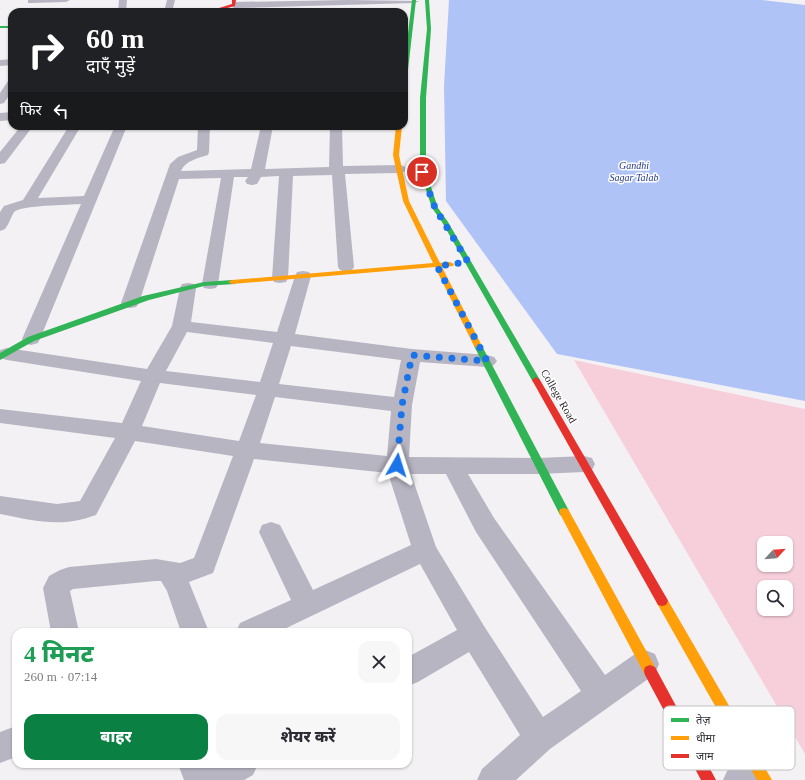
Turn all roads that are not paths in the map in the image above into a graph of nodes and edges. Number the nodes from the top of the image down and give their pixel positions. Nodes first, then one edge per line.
1 (66, 0) edge
2 (427, 0) edge
3 (30, 2) edge
4 (234, 2) edge
5 (412, 5) edge
6 (246, 8) edge
7 (289, 8) edge
8 (409, 20) edge
9 (408, 32) edge
10 (24, 130) edge
11 (73, 130) edge
12 (119, 130) edge
13 (204, 130) edge
14 (266, 130) edge
15 (336, 130) edge
16 (399, 130) edge
17 (0, 160) edge
18 (398, 170) junction
19 (336, 171) junction
20 (286, 172) junction
21 (228, 174) junction
22 (174, 175) junction
23 (254, 177) junction
24 (90, 200) junction
25 (28, 203) junction
26 (0, 226) edge
27 (468, 262) junction
28 (437, 266) junction
29 (346, 267) dead end
30 (304, 276) junction
31 (280, 278) junction
32 (210, 284) junction
33 (188, 288) junction
34 (130, 303) junction
35 (181, 326) junction
36 (31, 339) junction
37 (285, 339) junction
38 (412, 355) junction
39 (3, 356) edge
40 (487, 361) junction
41 (153, 376) junction
42 (268, 390) junction
43 (402, 405) junction
44 (0, 416) edge
45 (129, 432) junction
46 (246, 450) junction
47 (584, 464) junction
48 (397, 465) junction
49 (452, 465) junction
50 (539, 466) junction
51 (0, 505) edge
52 (271, 532) dead end
53 (425, 550) junction
54 (168, 571) junction
55 (307, 606) junction
56 (64, 628) edge
57 (194, 628) edge
58 (259, 628) edge
59 (474, 636) junction
60 (645, 664) junction
61 (412, 670) edge
62 (600, 695) junction
63 (669, 706) edge
64 (716, 706) edge
65 (539, 738) junction
66 (12, 742) edge
67 (0, 748) edge
68 (196, 768) edge
69 (235, 768) edge
70 (704, 770) edge
71 (200, 780) edge
72 (213, 780) edge
73 (494, 780) edge
74 (710, 780) edge

1 - 3 street
2 - 27 main road, College Road
4 - 6 street
5 - 7 street
5 - 8 main road
8 - 9 main road
10 - 17 street
11 - 25 street
12 - 24 street
13 - 22 street
14 - 23 street
15 - 19 street
16 - 18 main road
18 - 19 street
18 - 28 main road
19 - 20 street
19 - 29 street
20 - 23 street
20 - 31 street
21 - 22 street
21 - 23 street
21 - 32 street
22 - 34 street
24 - 25 street
24 - 36 street
25 - 26 street
27 - 28 main road
27 - 47 main road, College Road
28 - 30 main road
28 - 40 main road
30 - 31 main road
30 - 37 street
31 - 32 main road
32 - 33 main road
33 - 34 main road
33 - 35 street
34 - 36 main road
35 - 37 street
35 - 41 street
36 - 39 main road
37 - 38 street
37 - 42 street
38 - 40 street
38 - 43 street
39 - 41 street
40 - 50 main road
41 - 42 street
41 - 45 street
42 - 43 street
42 - 46 street
43 - 48 street
44 - 45 street
45 - 46 street
45 - 51 street
46 - 48 street
46 - 54 street
47 - 50 street
47 - 64 main road, College Road
48 - 49 street
48 - 53 street
49 - 50 street
49 - 62 street
50 - 60 main road
52 - 55 street
53 - 55 street
53 - 59 street
54 - 56 street
54 - 57 street
55 - 58 street
59 - 61 street
59 - 65 street
60 - 62 street
60 - 63 main road
62 - 65 street
65 - 73 street
66 - 67 street
68 - 71 street
69 - 72 street
70 - 74 main road

